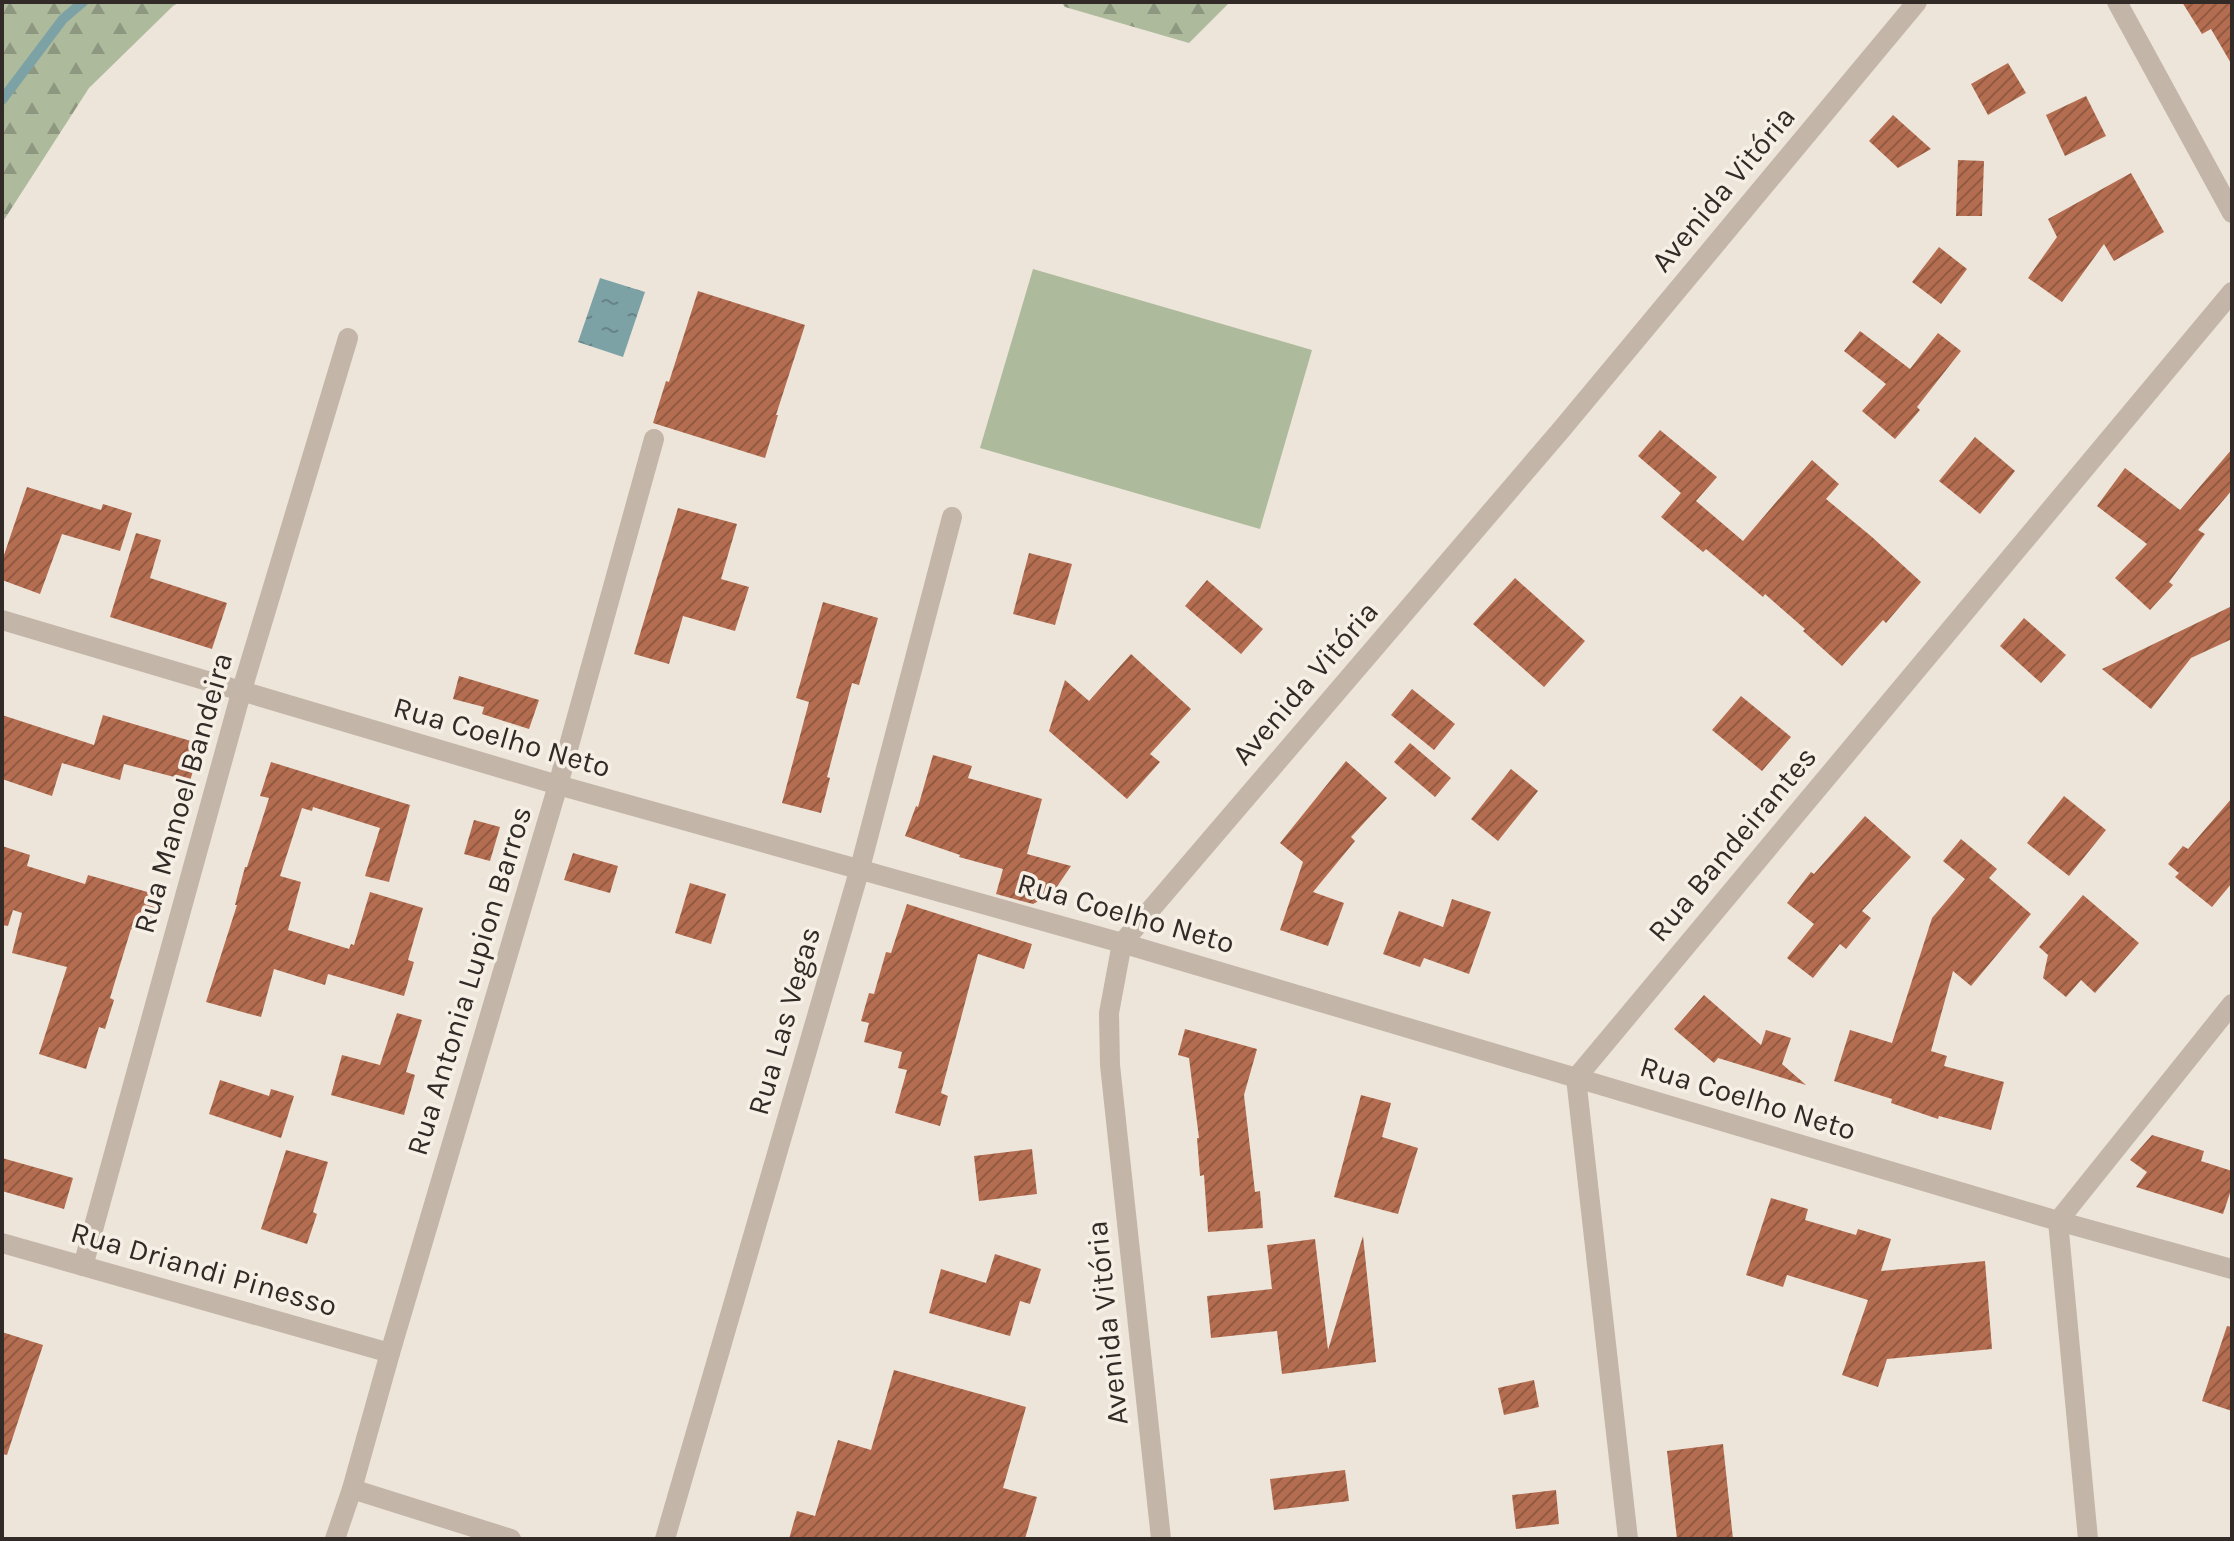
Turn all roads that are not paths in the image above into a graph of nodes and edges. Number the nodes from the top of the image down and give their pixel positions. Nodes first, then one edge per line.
1 (1917, 2) edge
2 (2117, 2) edge
3 (2232, 213) edge
4 (2232, 292) edge
5 (348, 338) dead end
6 (654, 439) dead end
7 (952, 517) dead end
8 (2, 620) edge
9 (241, 693) junction
10 (558, 785) junction
11 (860, 868) junction
12 (1122, 943) junction
13 (2232, 1004) edge
14 (1576, 1078) junction
15 (2058, 1221) junction
16 (2, 1243) edge
17 (83, 1266) junction
18 (2232, 1269) edge
19 (390, 1353) junction
20 (352, 1489) junction
21 (335, 1539) edge
22 (511, 1539) edge
23 (665, 1539) edge
24 (1161, 1539) edge
25 (1628, 1539) edge
26 (2088, 1539) edge

1 - 12 street, Avenida Vitória
2 - 3 street
4 - 14 street, Rua Bandeirantes
5 - 9 street, Rua Manoel Bandeira
6 - 10 street, Rua Antonia Lupion Barros
7 - 11 street, Rua Las Vegas
8 - 9 street, Rua Coelho Neto
9 - 10 street, Rua Coelho Neto
9 - 17 street, Rua Manoel Bandeira
10 - 11 street, Rua Coelho Neto
10 - 19 street, Rua Antonia Lupion Barros
11 - 12 street, Rua Coelho Neto
11 - 23 street, Rua Las Vegas
12 - 14 street, Rua Coelho Neto
12 - 24 street, Avenida Vitória
13 - 15 street
14 - 15 street, Rua Coelho Neto
14 - 25 street
15 - 18 street, Rua Coelho Neto
15 - 26 street
16 - 17 street, Rua Driandi Pinesso
17 - 19 street, Rua Driandi Pinesso
19 - 20 street, Rua Antonia Lupion Barros
20 - 21 street, Rua Antonia Lupion Barros
20 - 22 street

